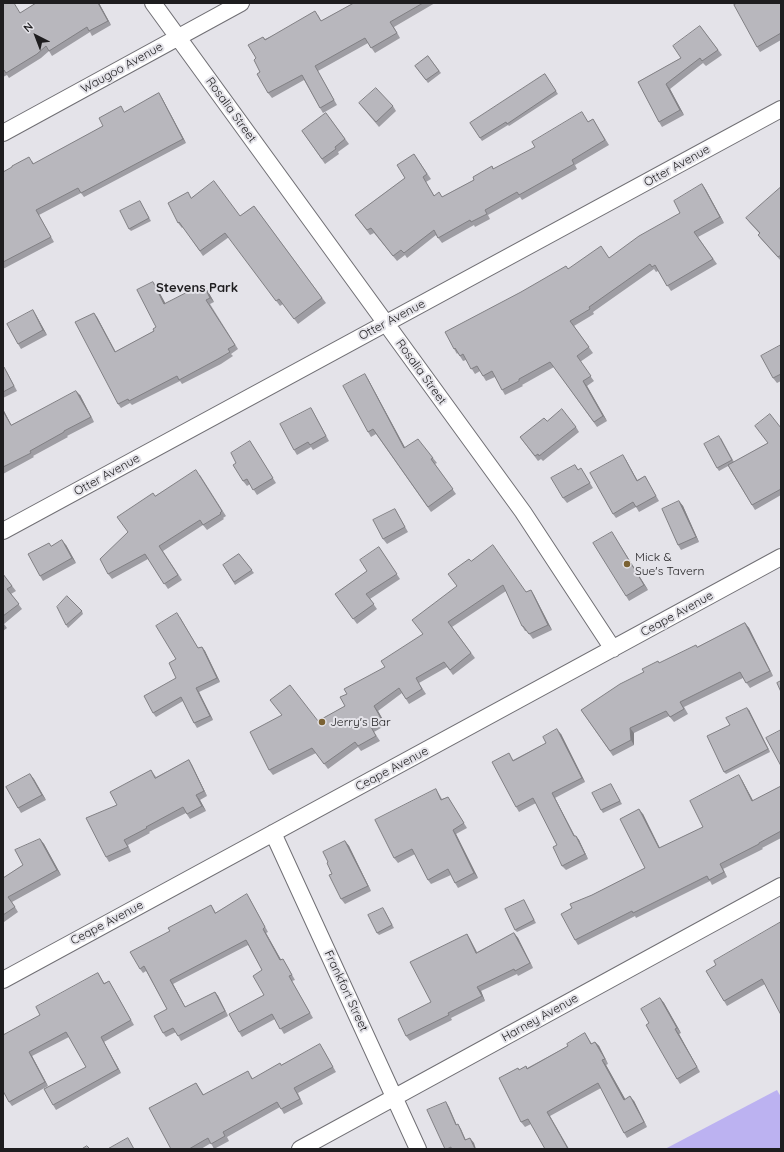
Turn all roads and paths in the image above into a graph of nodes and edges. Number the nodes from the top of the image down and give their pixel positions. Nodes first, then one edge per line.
1 (153, 3) edge
2 (241, 3) edge
3 (178, 38) junction
4 (781, 109) edge
5 (3, 133) edge
6 (386, 324) junction
7 (3, 531) edge
8 (781, 557) edge
9 (613, 649) junction
10 (273, 833) junction
11 (781, 886) edge
12 (3, 980) edge
13 (395, 1097) junction
14 (300, 1149) edge
15 (418, 1149) edge

1 - 3 street, Rosalia Street
2 - 3 street, Waugoo Avenue
3 - 5 street, Waugoo Avenue
3 - 6 street, Rosalia Street
4 - 6 street, Otter Avenue
6 - 7 street, Otter Avenue
6 - 9 street, Rosalia Street
8 - 9 street, Ceape Avenue
9 - 10 street, Ceape Avenue
10 - 12 street, Ceape Avenue
10 - 13 street, Frankfort Street
11 - 13 street, Harney Avenue
13 - 14 street, Harney Avenue
13 - 15 street, Frankfort Street

